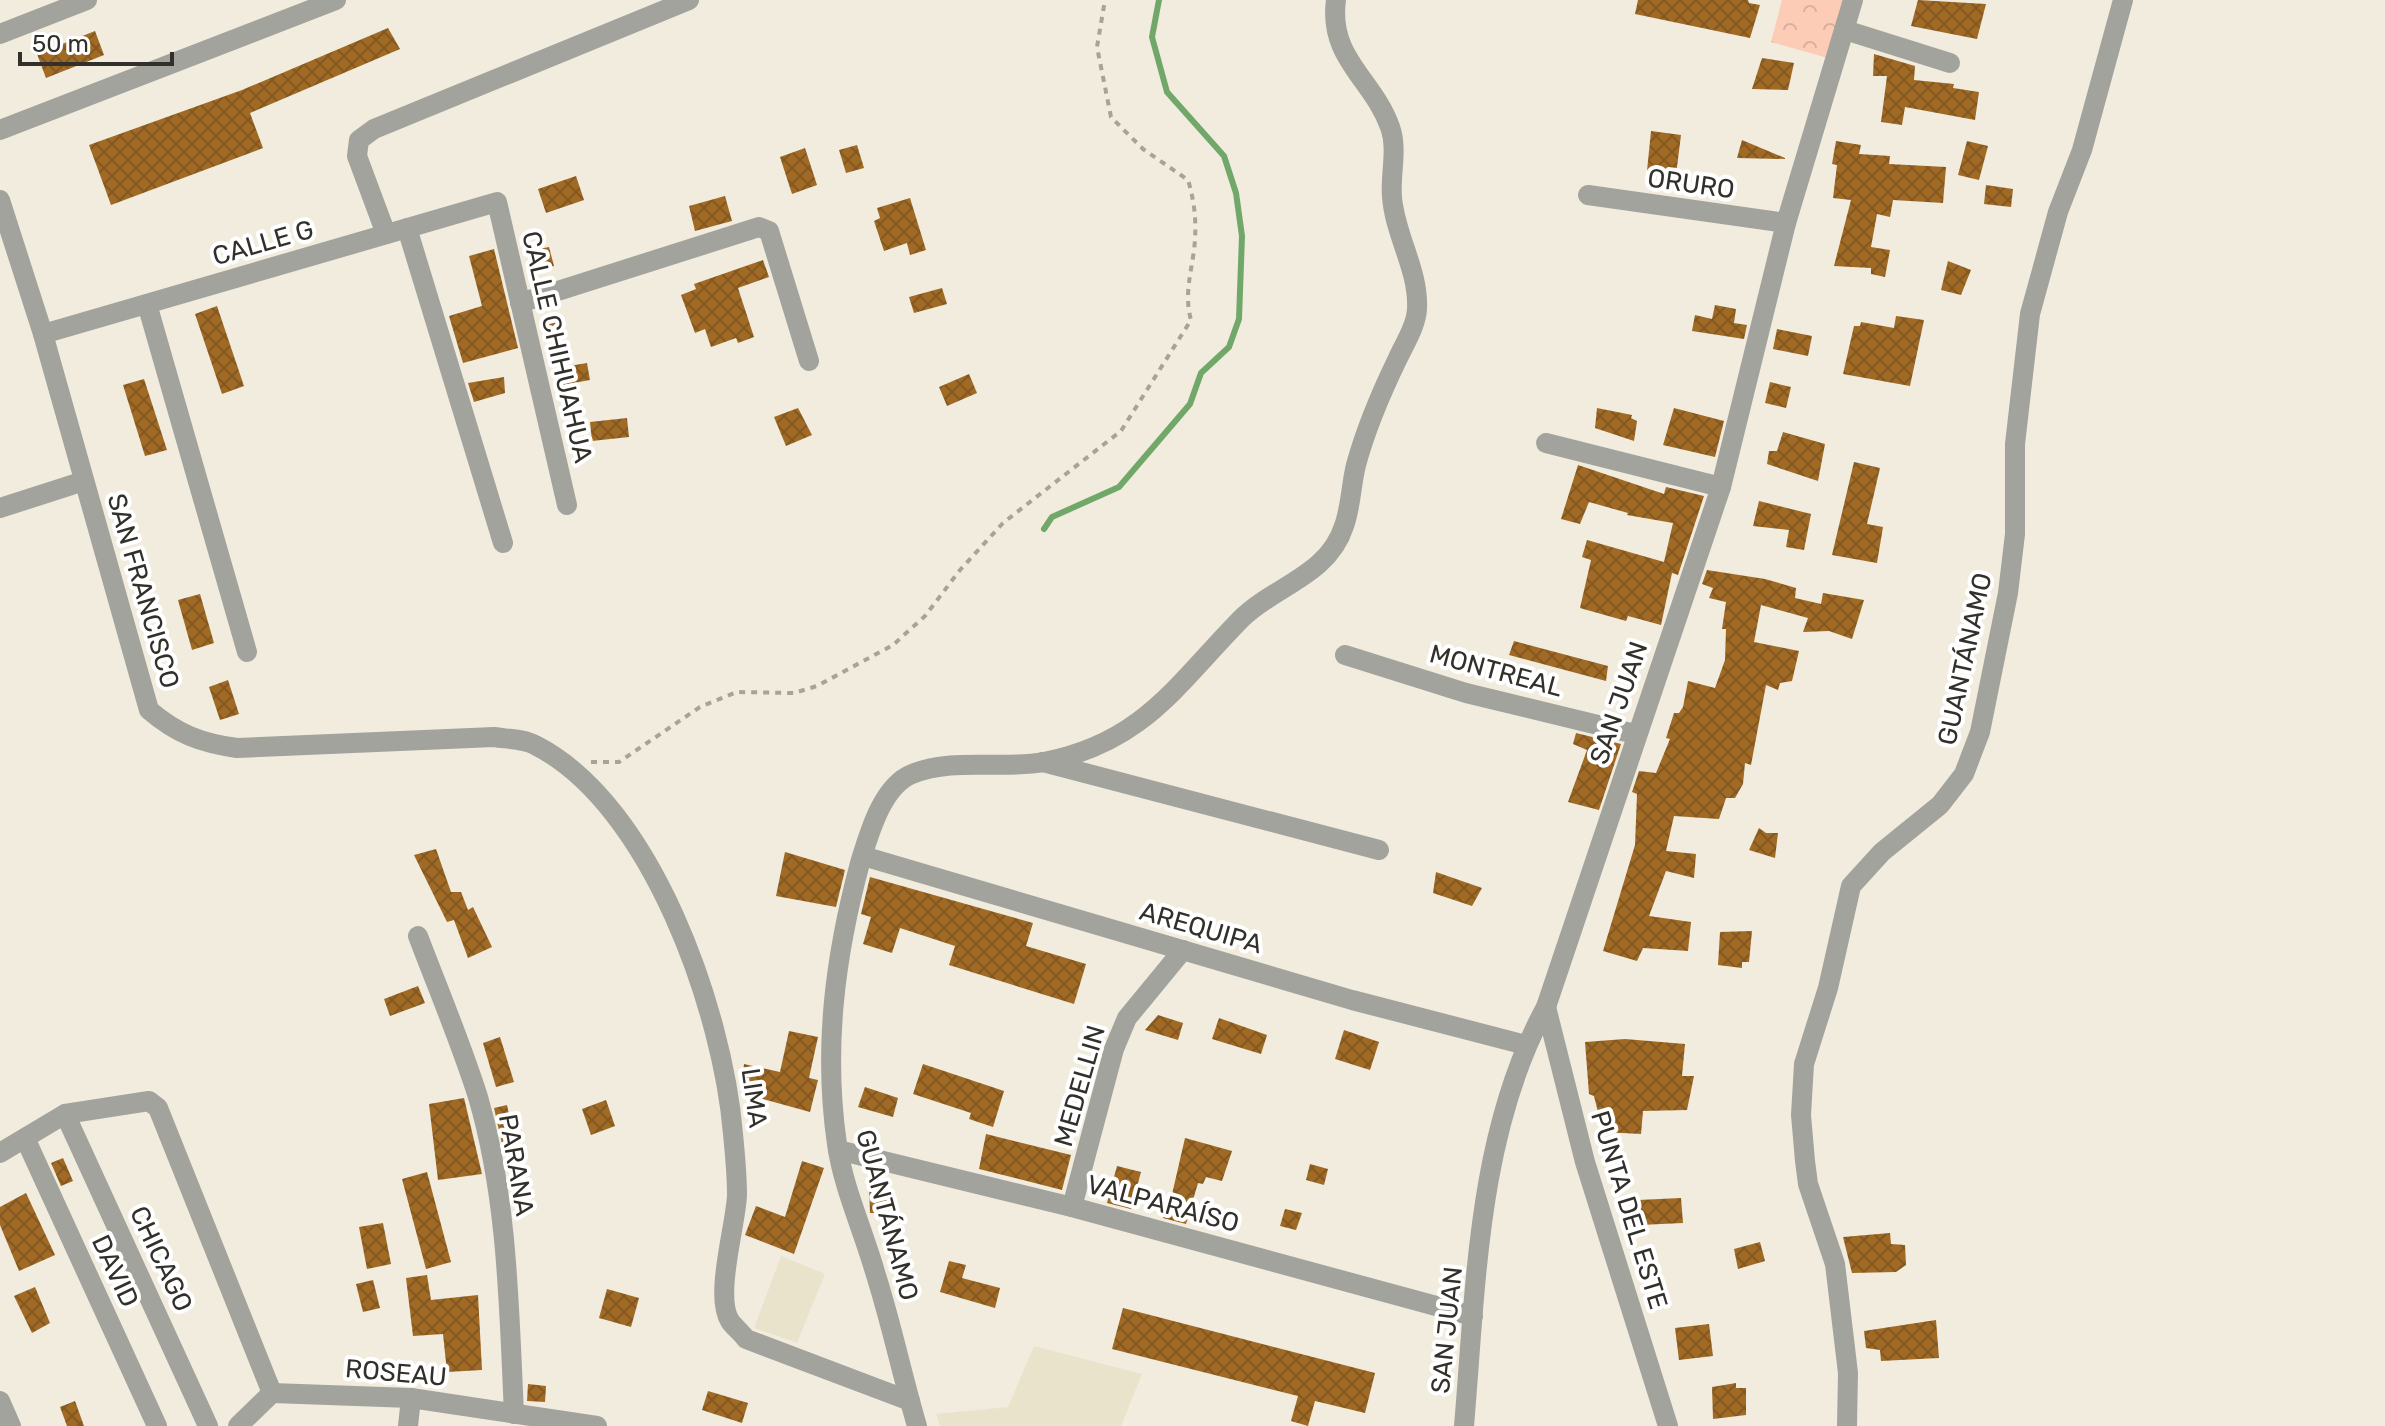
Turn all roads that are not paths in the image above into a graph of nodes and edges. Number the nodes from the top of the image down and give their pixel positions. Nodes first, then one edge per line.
1 (87, 0) edge
2 (336, 0) edge
3 (689, 0) edge
4 (1336, 0) edge
5 (1853, 0) edge
6 (2123, 0) edge
7 (1845, 30) junction
8 (0, 34) edge
9 (1950, 63) dead end
10 (0, 130) edge
11 (1588, 195) dead end
12 (497, 202) joint
13 (2, 211) edge
14 (1786, 223) junction
15 (407, 228) junction
16 (386, 234) junction
17 (520, 303) junction
18 (147, 304) junction
19 (43, 334) junction
20 (809, 361) dead end
21 (1546, 443) dead end
22 (84, 481) junction
23 (1721, 487) junction
24 (567, 505) dead end
25 (0, 508) edge
26 (503, 543) dead end
27 (247, 652) dead end
28 (1345, 655) dead end
29 (1635, 734) junction
30 (533, 743) joint
31 (1043, 762) junction
32 (1379, 850) dead end
33 (863, 856) junction
34 (418, 936) dead end
35 (1183, 950) junction
36 (1546, 1007) junction
37 (1526, 1045) junction
38 (65, 1114) junction
39 (25, 1138) junction
40 (838, 1150) junction
41 (0, 1153) edge
42 (1072, 1207) junction
43 (1473, 1316) junction
44 (272, 1393) junction
45 (411, 1398) junction
46 (0, 1401) edge
47 (910, 1401) junction
48 (514, 1414) junction
49 (11, 1426) edge
50 (157, 1426) edge
51 (208, 1426) edge
52 (238, 1426) edge
53 (408, 1426) edge
54 (597, 1426) edge
55 (917, 1426) edge
56 (1464, 1426) edge
57 (1668, 1426) edge
58 (1847, 1426) edge

1 - 8 street
2 - 10 street
3 - 16 street
4 - 31 street, GUANTÁNAMO
5 - 7 street, SAN JUAN
6 - 58 street, GUANTÁNAMO
7 - 9 street
7 - 14 street, SAN JUAN
11 - 14 street, ORURO
12 - 15 street, CALLE G
12 - 17 street, CALLE CHIHUAHUA
13 - 19 street, SAN FRANCISCO
14 - 23 street, SAN JUAN
15 - 16 street, CALLE G
15 - 26 street
16 - 18 street, CALLE G
17 - 20 street
17 - 24 street, CALLE CHIHUAHUA
18 - 19 street, CALLE G
18 - 27 street
19 - 22 street, SAN FRANCISCO
21 - 23 street
22 - 25 street
22 - 30 street, SAN FRANCISCO
23 - 29 street, SAN JUAN
28 - 29 street, MONTREAL
29 - 36 street, SAN JUAN
30 - 47 street, LIMA
31 - 32 street
31 - 33 street, GUANTÁNAMO
33 - 35 street, AREQUIPA
33 - 40 street, GUANTÁNAMO
34 - 48 street, PARANA
35 - 37 street, AREQUIPA
35 - 42 street, MEDELLIN
36 - 37 street, SAN JUAN
36 - 57 street, PUNTA DEL ESTE
37 - 43 street, SAN JUAN
38 - 39 street
38 - 44 street
38 - 51 street, CHICAGO
39 - 41 street
39 - 50 street, DAVID
40 - 42 street, VALPARAÍSO
40 - 47 street, GUANTÁNAMO
42 - 43 street, VALPARAÍSO
43 - 56 street, SAN JUAN
44 - 45 street, ROSEAU
44 - 52 street
45 - 48 street, ROSEAU
45 - 53 street
46 - 49 street
47 - 55 street, GUANTÁNAMO
48 - 54 street, ROSEAU

